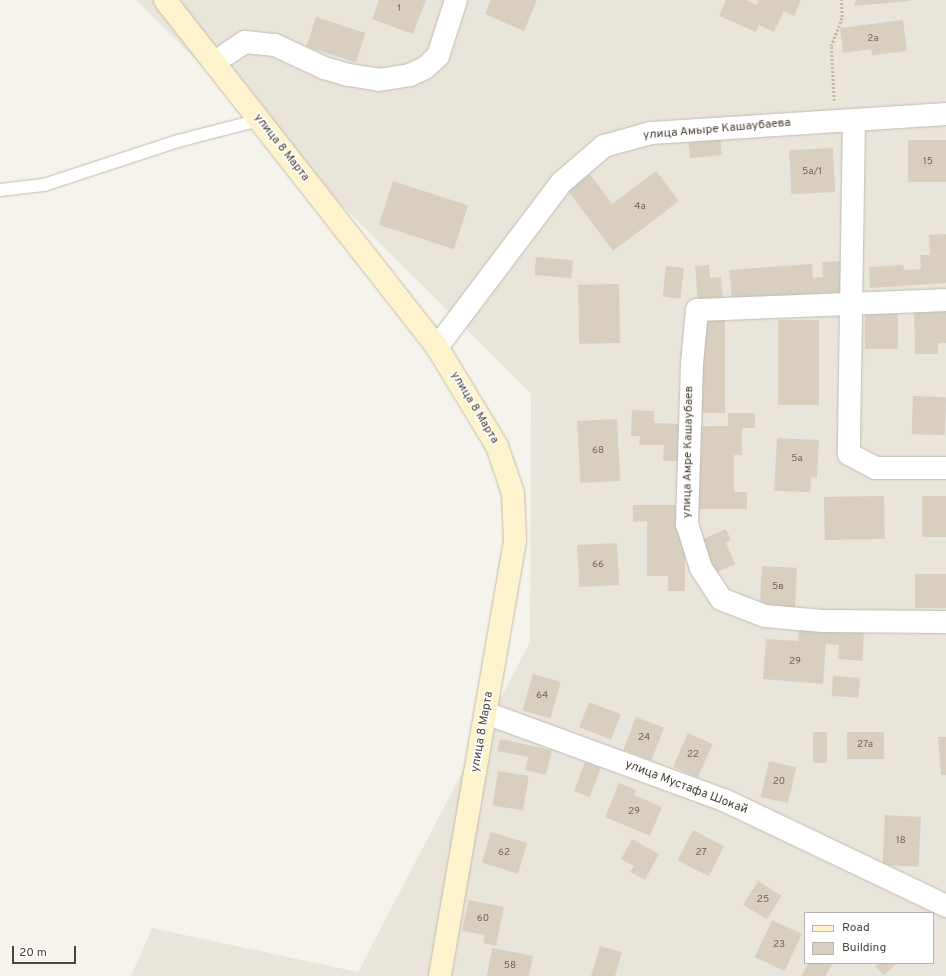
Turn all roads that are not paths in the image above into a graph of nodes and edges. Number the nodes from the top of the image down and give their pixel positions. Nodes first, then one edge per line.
1 (165, 0) edge
2 (456, 0) edge
3 (215, 62) junction
4 (946, 114) edge
5 (259, 120) junction
6 (845, 120) junction
7 (0, 190) edge
8 (946, 300) edge
9 (850, 302) junction
10 (437, 346) junction
11 (946, 468) edge
12 (946, 622) edge
13 (486, 713) junction
14 (946, 906) edge
15 (440, 976) edge

1 - 3 street, улица 8 Марта
2 - 3 street
3 - 5 street, улица 8 Марта
4 - 6 street, улица Амыре Кашаубаева
5 - 7 lane
5 - 10 street, улица 8 Марта
6 - 9 street
6 - 10 street, улица Амыре Кашаубаева
8 - 9 street
9 - 11 street
9 - 12 street, улица Амре Кашаубаев
10 - 13 street, улица 8 Марта
13 - 14 street, улица Мустафа Шокай
13 - 15 street, улица 8 Марта

